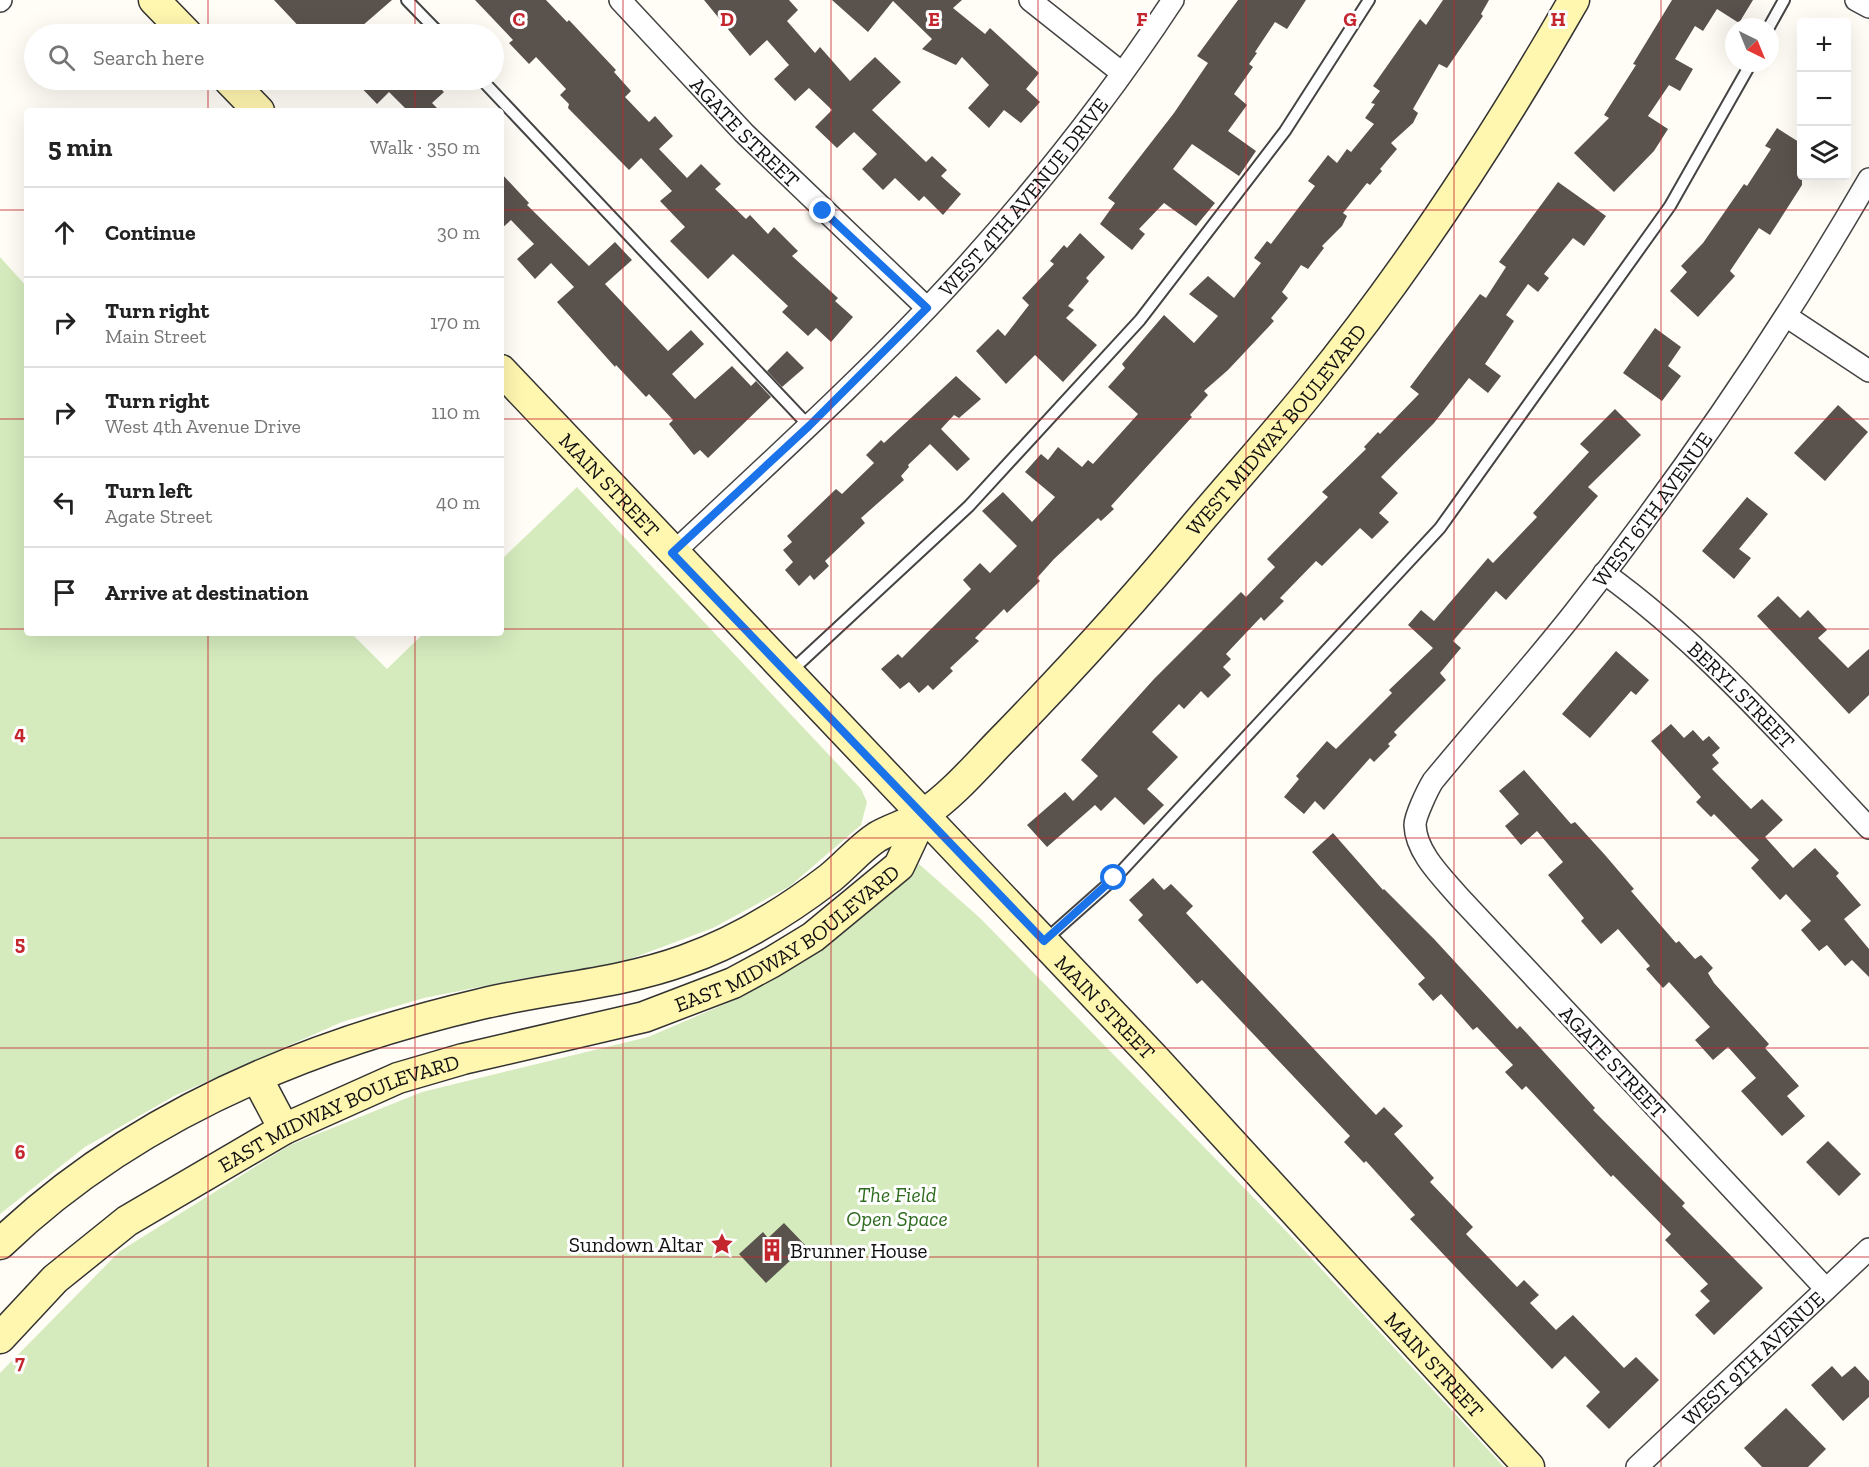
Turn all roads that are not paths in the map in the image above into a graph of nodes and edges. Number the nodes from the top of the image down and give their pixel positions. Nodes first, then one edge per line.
1 (154, 0) edge
2 (407, 0) edge
3 (620, 0) edge
4 (1030, 0) edge
5 (1173, 0) edge
6 (1370, 0) edge
7 (1574, 0) edge
8 (1784, 0) edge
9 (1856, 0) edge
10 (1869, 7) edge
11 (1774, 18) edge
12 (177, 24) edge
13 (430, 24) edge
14 (1746, 72) edge
15 (1122, 73) junction
16 (239, 90) edge
17 (491, 90) edge
18 (256, 108) edge
19 (1869, 179) edge
20 (927, 308) junction
21 (1786, 316) junction
22 (1869, 371) edge
23 (504, 373) edge
24 (809, 426) junction
25 (672, 553) junction
26 (1604, 573) junction
27 (788, 674) junction
28 (923, 815) junction
29 (1415, 824) joint
30 (1869, 828) edge
31 (1044, 941) junction
32 (257, 1078) junction
33 (284, 1129) junction
34 (0, 1244) edge
35 (1869, 1249) edge
36 (1826, 1289) junction
37 (0, 1338) edge
38 (1529, 1467) edge
39 (1637, 1467) edge

1 - 12 main road
2 - 13 lane
3 - 20 street, AGATE STREET
4 - 15 street
5 - 15 street, WEST 4TH AVENUE DRIVE
6 - 27 lane
7 - 28 main road, WEST MIDWAY BOULEVARD
8 - 11 lane
9 - 10 street
14 - 31 lane
15 - 20 street, WEST 4TH AVENUE DRIVE
16 - 18 main road
17 - 24 lane
19 - 21 street, WEST 6TH AVENUE
20 - 24 street, WEST 4TH AVENUE DRIVE
21 - 22 street
21 - 26 street, WEST 6TH AVENUE
23 - 25 main road, MAIN STREET
24 - 25 street, WEST 4TH AVENUE DRIVE
25 - 27 main road, MAIN STREET
26 - 29 street, WEST 6TH AVENUE
26 - 30 street, BERYL STREET
27 - 28 main road, MAIN STREET
28 - 31 main road, MAIN STREET
28 - 32 main road, EAST MIDWAY BOULEVARD
28 - 33 main road, EAST MIDWAY BOULEVARD
29 - 36 street, AGATE STREET
31 - 38 main road, MAIN STREET
32 - 33 main road
32 - 34 main road, EAST MIDWAY BOULEVARD
33 - 37 main road, EAST MIDWAY BOULEVARD
35 - 36 street, WEST 9TH AVENUE
36 - 39 street, WEST 9TH AVENUE

